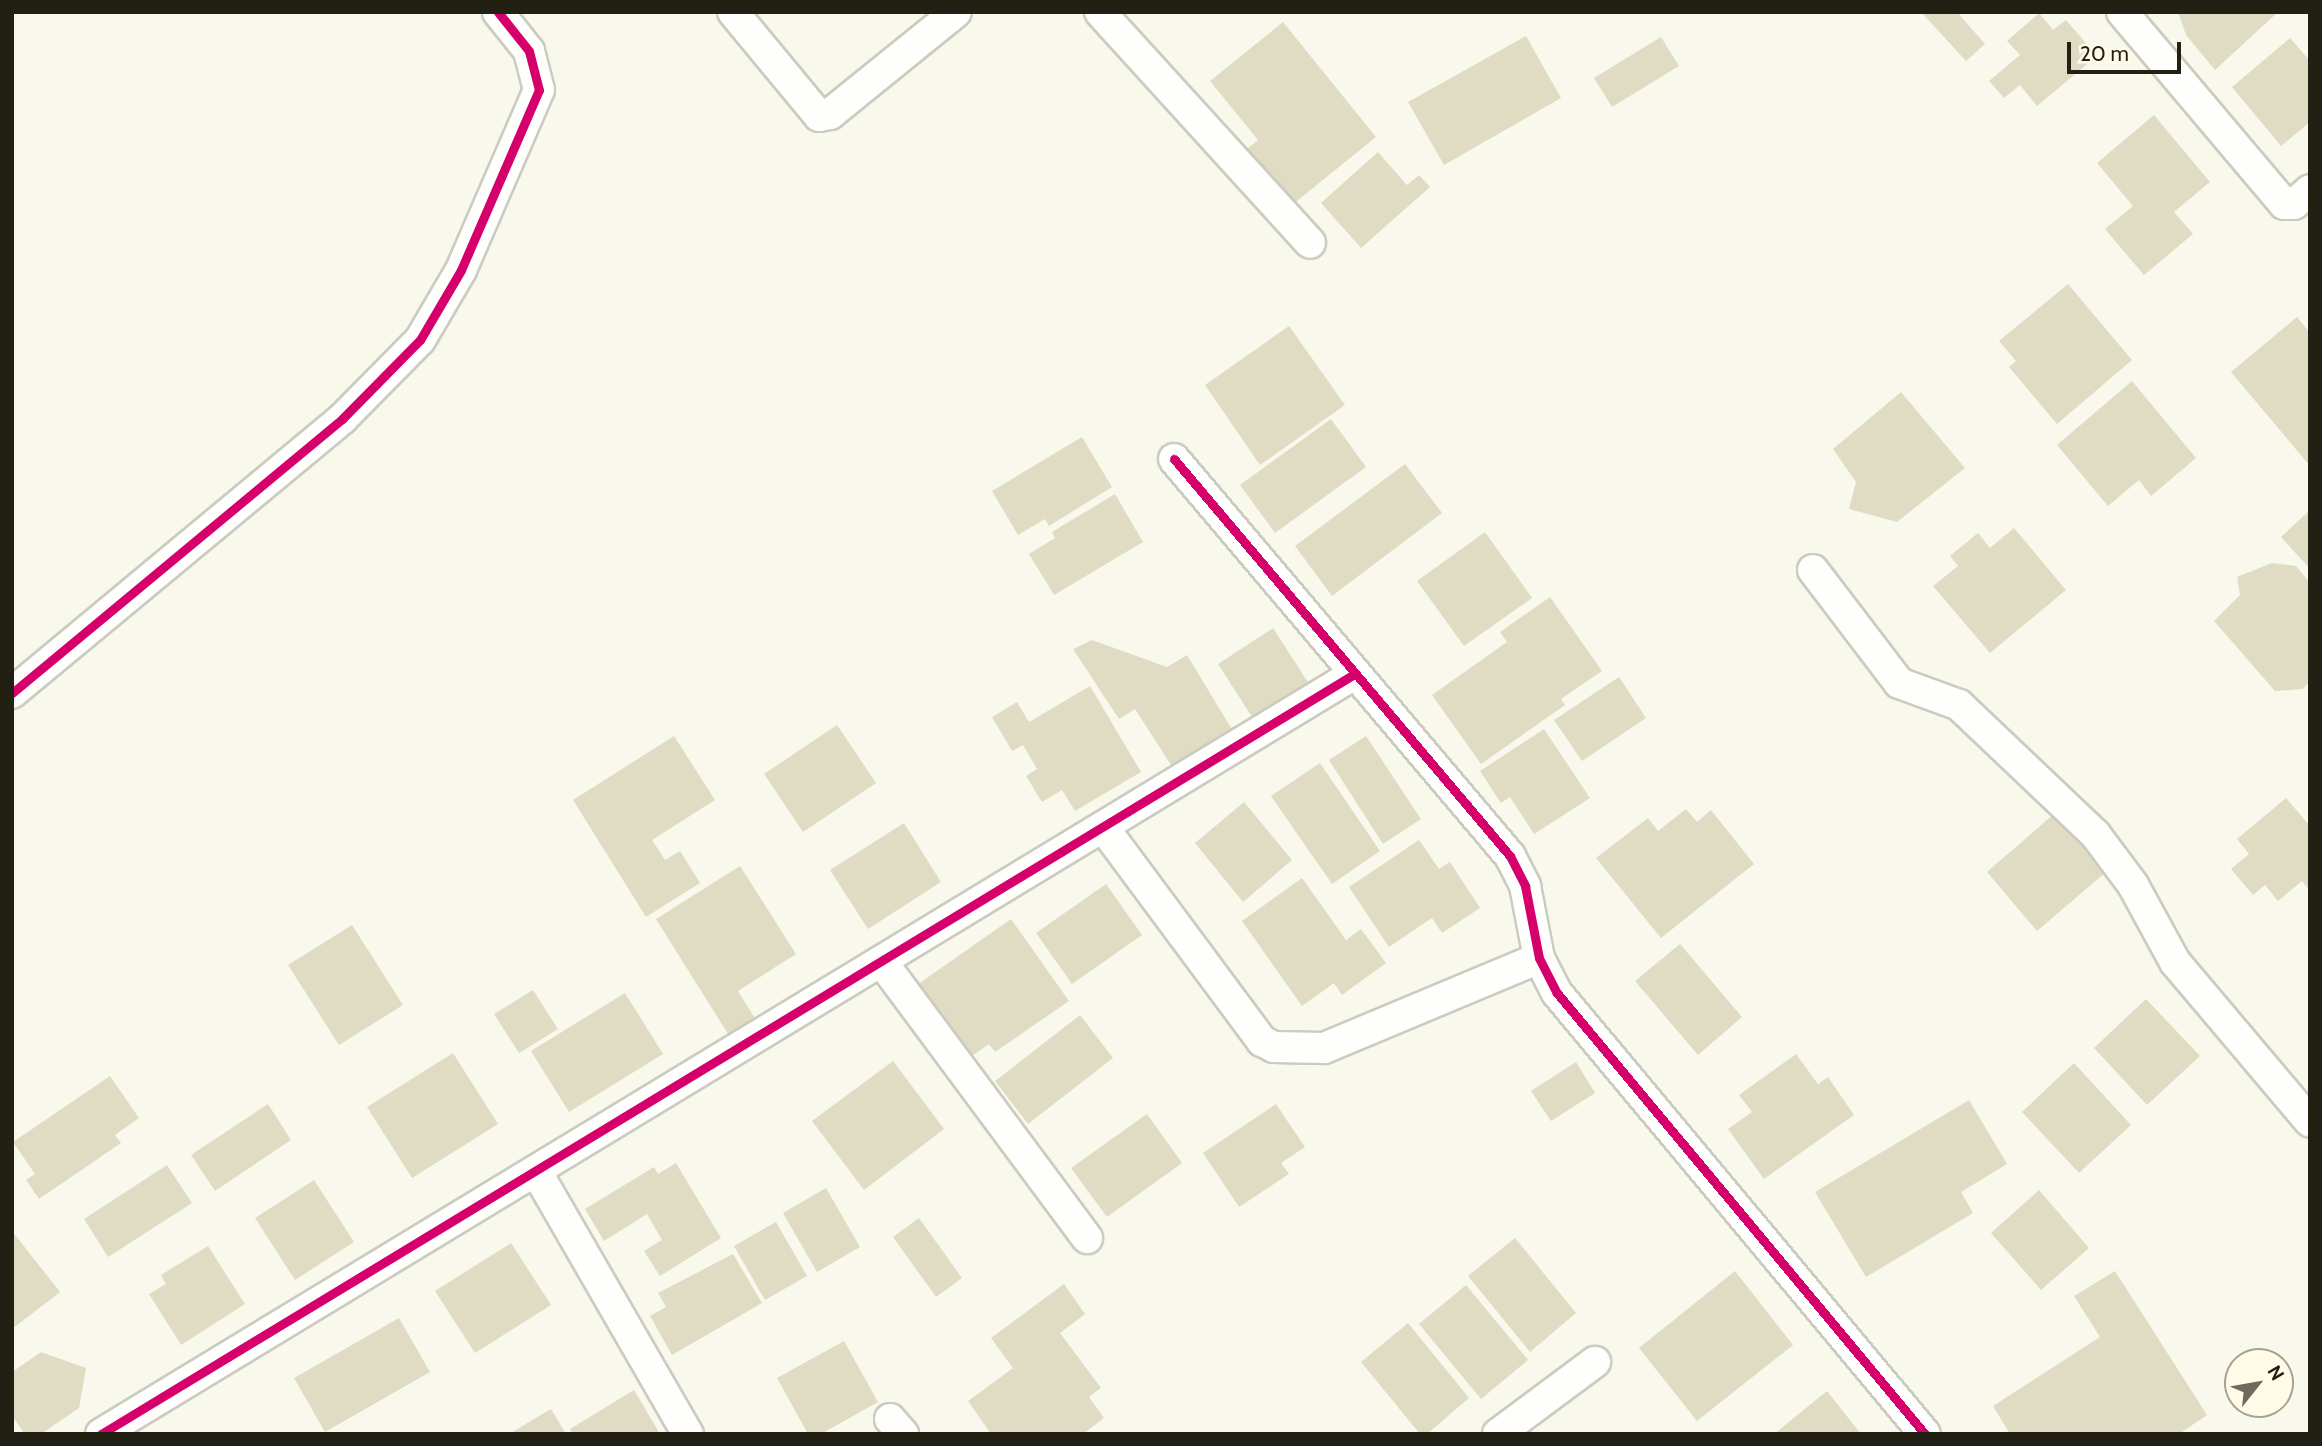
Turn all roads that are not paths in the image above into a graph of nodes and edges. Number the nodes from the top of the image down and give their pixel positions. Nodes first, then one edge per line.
1 (498, 12) edge
2 (733, 12) edge
3 (956, 12) edge
4 (1100, 12) edge
5 (2122, 12) edge
6 (2310, 190) edge
7 (1310, 243) dead end
8 (1174, 459) dead end
9 (1813, 570) dead end
10 (1353, 675) junction
11 (12, 693) edge
12 (1103, 827) junction
13 (1539, 958) junction
14 (881, 962) junction
15 (2310, 1122) edge
16 (536, 1171) junction
17 (1087, 1238) dead end
18 (1595, 1362) dead end
19 (101, 1434) edge
20 (688, 1434) edge
21 (1499, 1434) edge
22 (1925, 1434) edge

1 - 11 street
2 - 3 street
4 - 7 street
5 - 6 street
8 - 10 street
9 - 15 street
10 - 12 street
10 - 13 street
12 - 13 street
12 - 14 street
13 - 22 street
14 - 16 street
14 - 17 street
16 - 19 street
16 - 20 street
18 - 21 street

